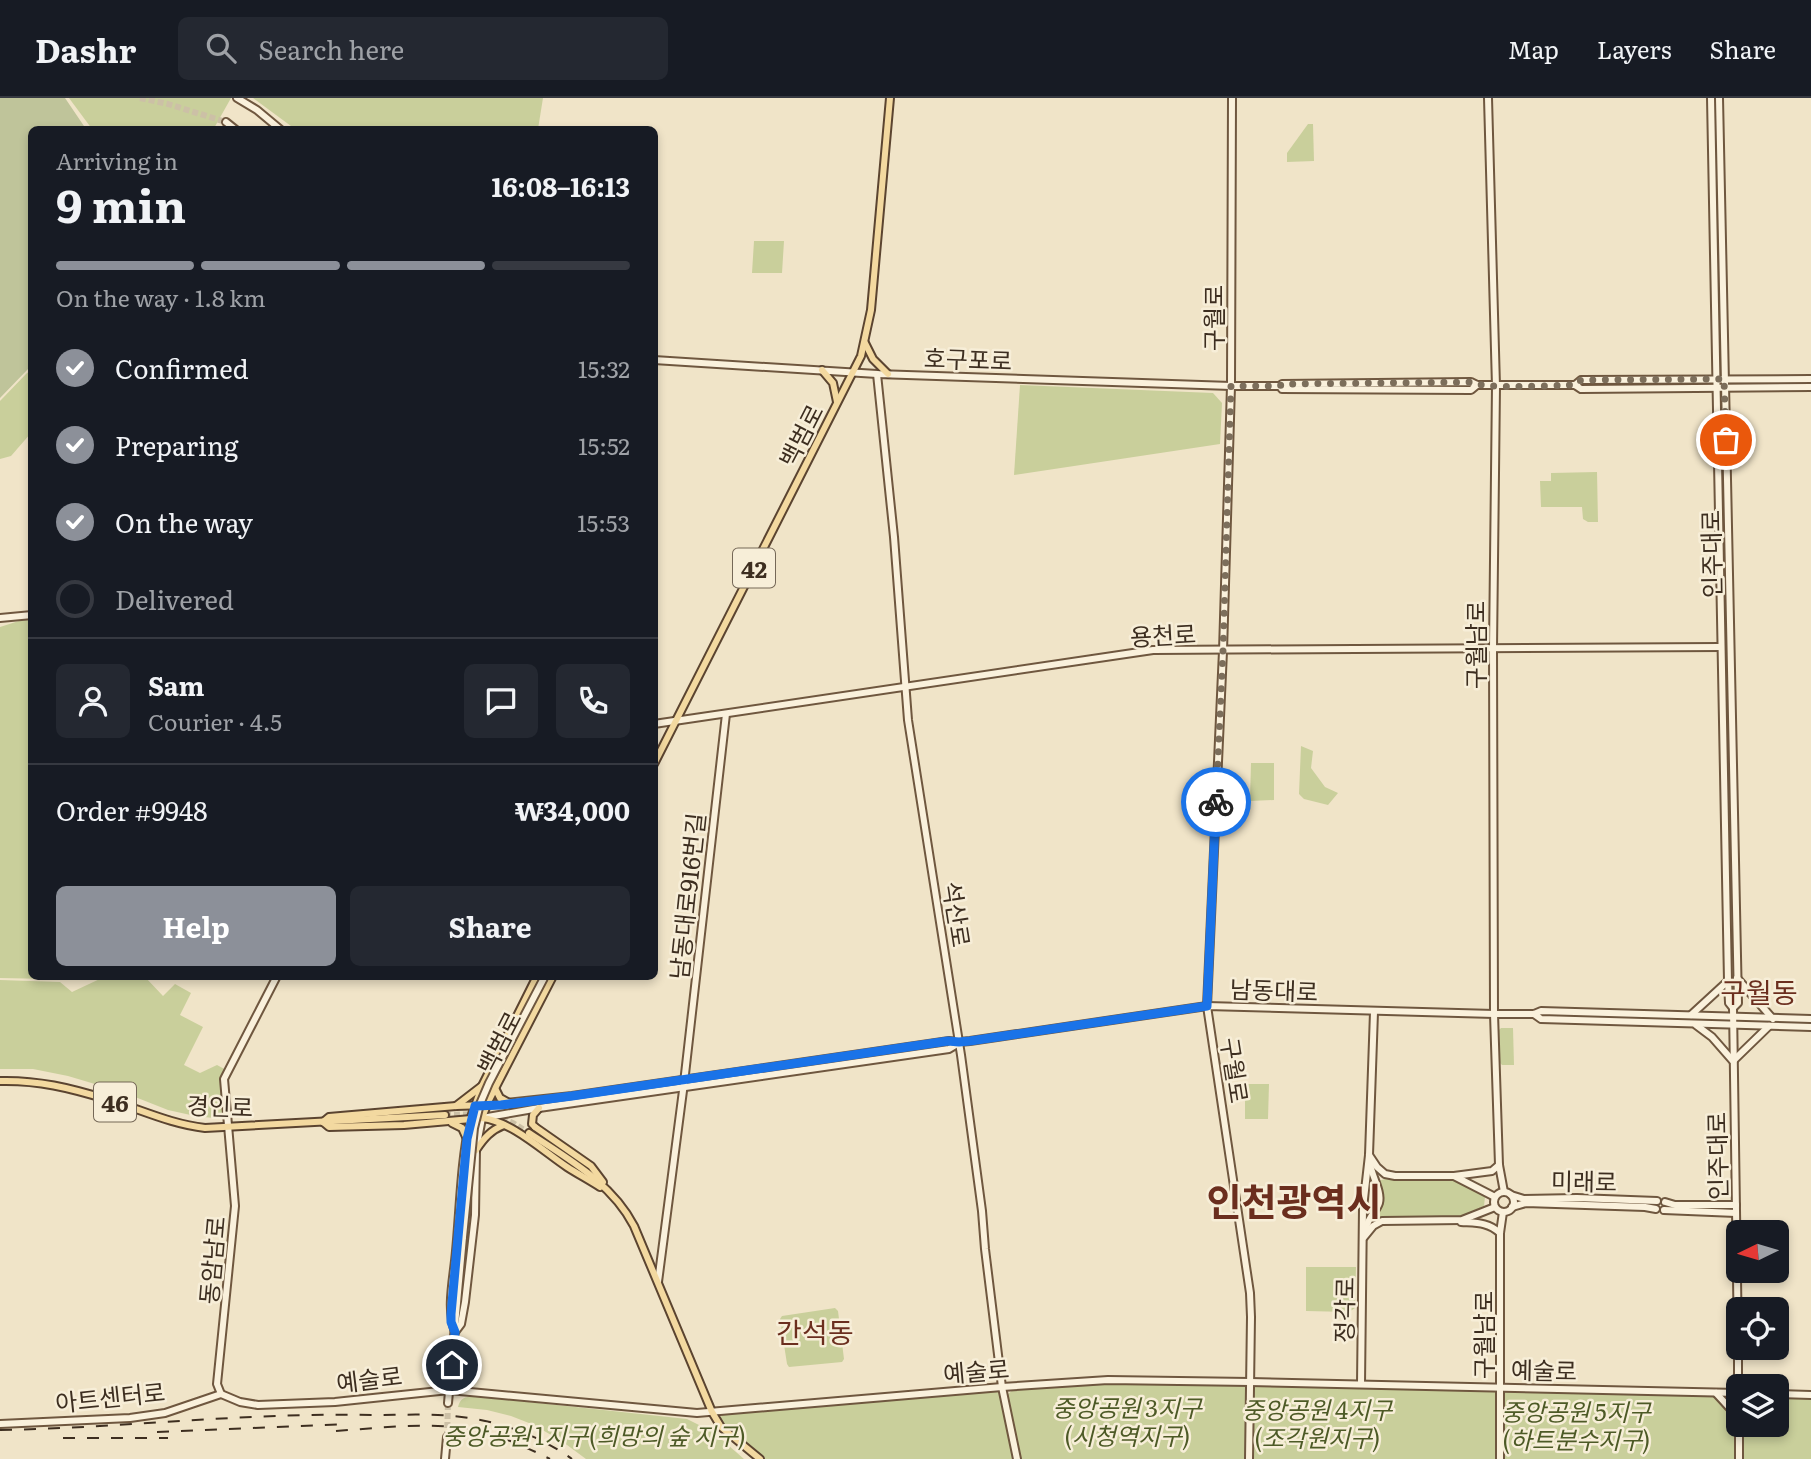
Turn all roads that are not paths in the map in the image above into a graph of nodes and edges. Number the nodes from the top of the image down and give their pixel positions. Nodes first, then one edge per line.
1 (237, 98) edge
2 (890, 98) edge
3 (1232, 98) edge
4 (1488, 98) edge
5 (1711, 98) edge
6 (1719, 98) edge
7 (226, 122) tunnel mouth
8 (231, 126) edge
9 (276, 126) edge
10 (864, 341) junction
11 (658, 360) edge
12 (822, 370) junction
13 (854, 371) junction
14 (877, 374) junction
15 (888, 374) junction
16 (1720, 379) junction
17 (1811, 379) edge
18 (1575, 385) junction
19 (1231, 386) junction
20 (1496, 386) junction
21 (1811, 387) edge
22 (1721, 388) junction
23 (838, 403) junction
24 (28, 615) edge
25 (0, 618) edge
26 (1721, 647) junction
27 (1493, 648) junction
28 (1223, 651) junction
29 (905, 688) junction
30 (726, 714) junction
31 (677, 721) junction
32 (658, 723) edge
33 (658, 757) edge
34 (1737, 978) junction
35 (276, 980) edge
36 (540, 980) edge
37 (541, 980) edge
38 (550, 980) edge
39 (1728, 981) junction
40 (1207, 1006) junction
41 (1733, 1008) junction
42 (1374, 1012) junction
43 (1494, 1014) junction
44 (1691, 1019) junction
45 (1773, 1019) junction
46 (1811, 1019) edge
47 (1733, 1021) junction
48 (1769, 1026) junction
49 (1811, 1027) edge
50 (959, 1042) junction
51 (1733, 1061) junction
52 (0, 1082) edge
53 (684, 1083) junction
54 (482, 1086) junction
55 (495, 1088) junction
56 (459, 1103) junction
57 (511, 1104) junction
58 (487, 1105) junction
59 (475, 1106) junction
60 (445, 1107) junction
61 (539, 1108) junction
62 (482, 1118) junction
63 (448, 1120) junction
64 (470, 1120) junction
65 (323, 1122) junction
66 (504, 1125) junction
67 (535, 1127) junction
68 (229, 1128) junction
69 (528, 1136) junction
70 (467, 1139) junction
71 (477, 1150) junction
72 (1369, 1155) junction
73 (1499, 1165) junction
74 (1395, 1176) junction
75 (1454, 1176) junction
76 (1375, 1182) junction
77 (1364, 1188) junction
78 (1479, 1188) junction
79 (611, 1192) junction
80 (1507, 1194) junction
81 (1495, 1197) junction
82 (1661, 1206) junction
83 (1495, 1207) junction
84 (1512, 1207) junction
85 (1363, 1208) junction
86 (1736, 1209) junction
87 (1503, 1212) junction
88 (1371, 1214) junction
89 (1477, 1214) junction
90 (1453, 1220) junction
91 (1388, 1221) junction
92 (1500, 1233) junction
93 (1364, 1237) junction
94 (658, 1283) junction
95 (1737, 1297) edge
96 (455, 1332) junction
97 (1250, 1382) junction
98 (1361, 1384) junction
99 (1002, 1387) junction
100 (1501, 1388) junction
101 (449, 1390) junction
102 (1716, 1393) junction
103 (1726, 1393) edge
104 (221, 1394) junction
105 (1789, 1394) edge
106 (1811, 1395) edge
107 (448, 1403) tunnel mouth
108 (1726, 1404) edge
109 (712, 1412) junction
110 (0, 1424) edge
111 (447, 1437) tunnel mouth
112 (1739, 1437) edge
113 (445, 1459) edge
114 (760, 1459) edge
115 (1017, 1459) edge
116 (1249, 1459) edge
117 (1500, 1459) edge
118 (1739, 1459) edge

1 - 9 main road
2 - 10 main road, 백범로 / 42
3 - 19 main road, 구월로
4 - 20 main road, 구월남로
5 - 16 main road, 인주대로
6 - 16 main road, 인주대로
7 - 8 main road
10 - 13 main road, 백범로 / 42
10 - 15 main road
11 - 12 main road, 호구포로
12 - 13 main road, 호구포로
12 - 23 main road
13 - 14 main road, 호구포로
13 - 23 main road, 백범로 / 42
14 - 15 main road, 호구포로
14 - 29 main road, 석산로
15 - 19 main road, 호구포로
16 - 17 main road, 호구포로
16 - 18 main road, 호구포로
16 - 22 main road, 인주대로
18 - 20 main road, 호구포로
18 - 22 main road, 호구포로
19 - 20 main road, 호구포로
19 - 28 main road, 구월로
20 - 27 main road, 구월남로
21 - 22 main road, 호구포로
22 - 26 main road, 인주대로
22 - 34 main road, 인주대로
23 - 31 main road, 백범로 / 42
24 - 25 main road
26 - 27 main road, 용천로
26 - 39 main road, 인주대로
27 - 28 main road, 용천로
27 - 43 main road, 구월남로
28 - 29 main road, 용천로
28 - 40 main road, 구월로
29 - 30 main road, 용천로
29 - 50 main road, 석산로
30 - 31 main road, 용천로
30 - 53 main road, 남동대로916번길
31 - 32 main road, 용천로
31 - 33 main road, 백범로 / 42
34 - 41 main road, 인주대로
34 - 45 main road
35 - 68 main road, 동암남로
36 - 54 main road, 백범로
37 - 96 main road, 백범로, bridge
38 - 55 main road, 백범로
39 - 41 main road, 인주대로
39 - 44 main road
40 - 42 main road, 남동대로
40 - 50 main road, 남동대로
40 - 97 main road, 구월로
41 - 47 main road, 인주대로
42 - 43 main road, 남동대로
42 - 72 main road
43 - 44 main road, 남동대로
43 - 73 main road, 구월남로
44 - 47 main road, 남동대로
44 - 51 main road
45 - 46 main road, 남동대로
45 - 47 main road, 남동대로
47 - 48 main road, 남동대로
47 - 51 main road, 인주대로
48 - 49 main road, 남동대로
48 - 51 main road
50 - 53 main road, 남동대로
50 - 99 main road, 석산로
51 - 86 main road, 인주대로
52 - 68 main road, 경인로 / 46
53 - 57 main road, 남동대로
53 - 61 main road
53 - 94 main road, 남동대로916번길
54 - 56 main road
54 - 59 main road, 백범로
55 - 57 main road
55 - 58 main road, 백범로
56 - 59 main road, 남동대로
56 - 60 main road, 남동대로
57 - 58 main road, 남동대로
58 - 59 main road, 남동대로
58 - 62 main road, 백범로
59 - 64 main road, 백범로
60 - 63 main road
60 - 65 main road, 남동대로
61 - 62 main road
61 - 67 main road
62 - 64 main road, 경인로
62 - 66 main road
62 - 71 main road, 백범로
63 - 64 main road, 경인로
63 - 65 main road, 경인로 / 46
63 - 70 main road
64 - 70 main road, 백범로
65 - 68 main road, 경인로 / 46
66 - 69 main road
66 - 71 main road
67 - 69 main road
67 - 79 main road
68 - 104 main road, 동암남로
69 - 79 main road
70 - 96 main road, 백범로
71 - 96 main road, 백범로
72 - 74 main road
72 - 76 main road, 정각로
72 - 77 main road, 정각로
73 - 75 main road
73 - 80 main road, 구월남로
74 - 75 main road
74 - 76 main road
75 - 78 main road
76 - 77 main road
76 - 88 main road, 정각로
77 - 85 main road, 정각로
78 - 81 main road
78 - 89 main road
79 - 94 main road
80 - 81 main road
80 - 82 main road, 미래로
80 - 84 main road
81 - 83 main road
82 - 84 main road, 미래로
82 - 86 main road, 미래로
83 - 87 main road
83 - 89 main road
84 - 87 main road
85 - 88 main road
85 - 93 main road, 정각로
86 - 95 main road, 인주대로
87 - 92 main road, 구월남로
88 - 91 main road
88 - 93 main road, 정각로
89 - 90 main road
90 - 91 main road
90 - 92 main road
91 - 93 main road
92 - 100 main road, 구월남로
93 - 98 main road, 정각로
94 - 109 main road
96 - 101 main road, 백범로
97 - 98 main road, 예술로
97 - 99 main road, 예술로
97 - 116 main road, 구월로
98 - 100 main road, 예술로
99 - 109 main road, 예술로
99 - 115 main road, 석산로
100 - 102 main road, 예술로
100 - 117 main road, 구월남로
101 - 104 main road, 예술로
101 - 107 main road, 백범로
101 - 109 main road, 예술로
102 - 103 main road, 예술로
102 - 108 main road
104 - 110 main road, 아트센터로
105 - 106 main road
109 - 114 main road
111 - 113 main road
112 - 118 main road

